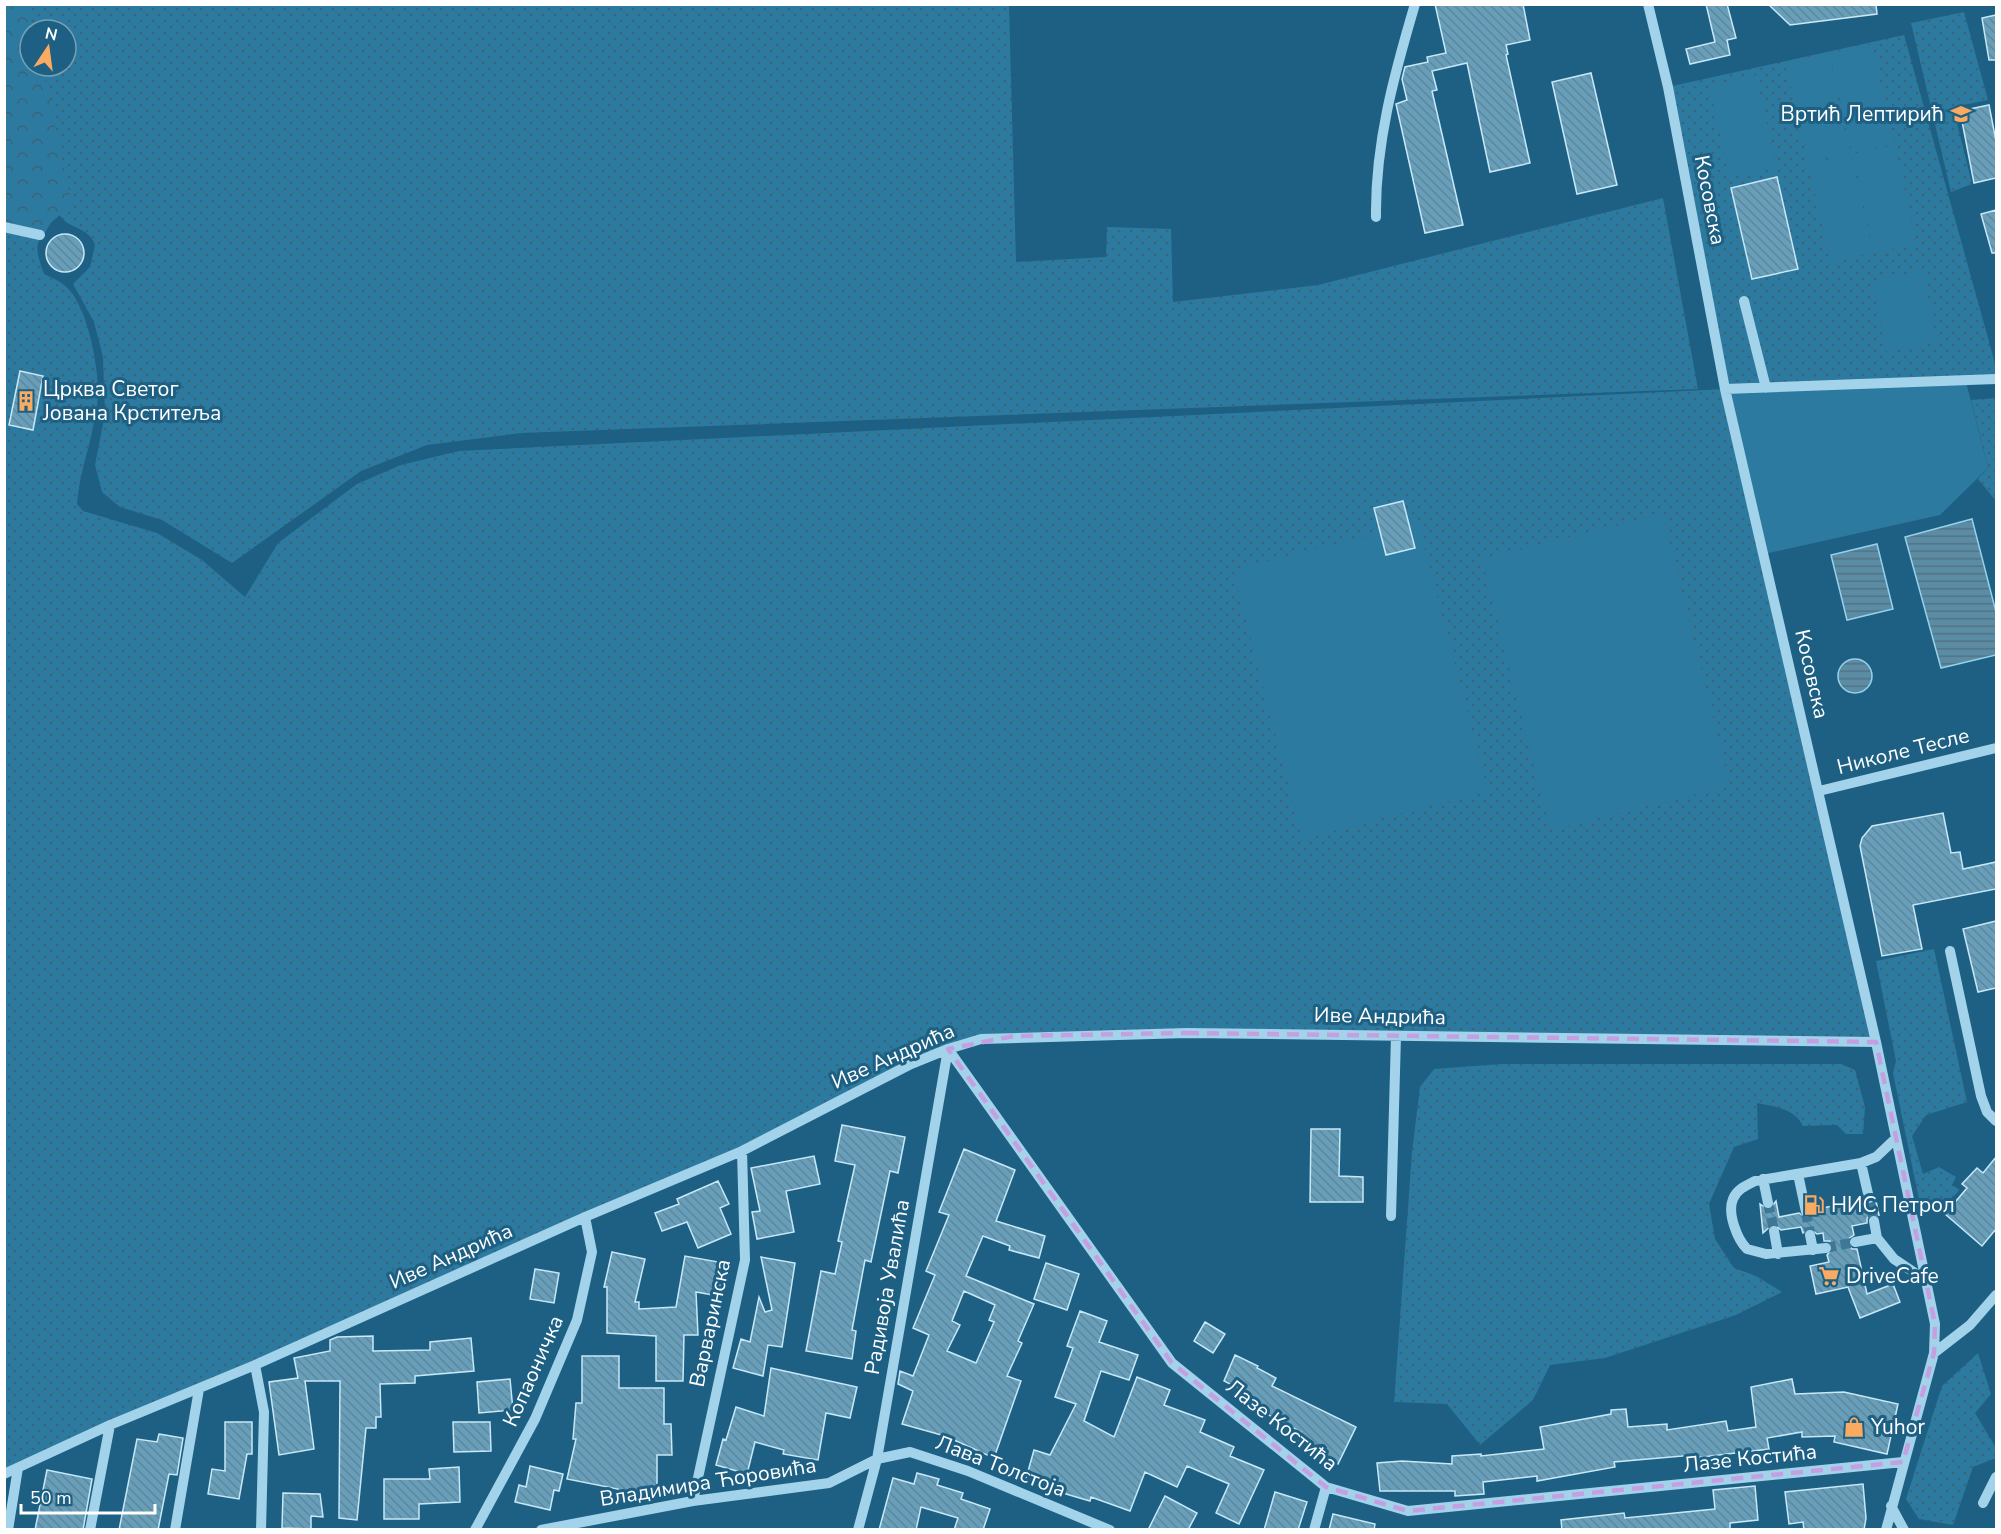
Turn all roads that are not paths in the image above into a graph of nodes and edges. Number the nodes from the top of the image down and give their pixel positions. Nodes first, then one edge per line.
1 (1415, 4) edge
2 (1648, 4) edge
3 (1376, 217) dead end
4 (4, 227) edge
5 (40, 236) dead end
6 (1744, 301) dead end
7 (1996, 379) edge
8 (1766, 388) junction
9 (1725, 389) junction
10 (1996, 748) edge
11 (1819, 791) junction
12 (1950, 951) dead end
13 (1396, 1036) junction
14 (1875, 1042) junction
15 (948, 1049) junction
16 (1996, 1120) edge
17 (1896, 1138) junction
18 (742, 1151) junction
19 (1861, 1163) junction
20 (1798, 1174) junction
21 (1763, 1179) junction
22 (1869, 1198) tunnel mouth
23 (1768, 1203) tunnel mouth
24 (1806, 1212) tunnel mouth
25 (1391, 1216) dead end
26 (585, 1217) junction
27 (1874, 1221) tunnel mouth
28 (1774, 1231) tunnel mouth
29 (1810, 1235) tunnel mouth
30 (1878, 1238) junction
31 (1856, 1242) tunnel mouth
32 (1826, 1248) tunnel mouth
33 (1813, 1250) junction
34 (1778, 1254) junction
35 (1928, 1281) junction
36 (1996, 1295) edge
37 (1934, 1353) junction
38 (255, 1365) junction
39 (199, 1389) junction
40 (110, 1425) junction
41 (877, 1459) junction
42 (1903, 1462) junction
43 (18, 1468) junction
44 (4, 1474) edge
45 (1996, 1477) edge
46 (1326, 1487) junction
47 (693, 1501) junction
48 (1983, 1503) dead end
49 (1891, 1506) junction
50 (8, 1530) edge
51 (90, 1530) edge
52 (175, 1530) edge
53 (261, 1530) edge
54 (475, 1530) edge
55 (541, 1530) edge
56 (858, 1530) edge
57 (1110, 1530) edge
58 (1314, 1530) edge
59 (1886, 1530) edge
60 (1904, 1530) edge

1 - 3 street
2 - 9 street, Косовска
4 - 5 street
6 - 8 street
7 - 8 street
8 - 9 street
9 - 11 street, Косовска
10 - 11 street, Николе Тесле
11 - 14 street, Косовска
12 - 16 street
13 - 14 street, Иве Андрића
13 - 15 street, Иве Андрића
13 - 25 street
14 - 17 street, Косовска
15 - 18 street, Иве Андрића
15 - 41 street, Радивоја Увалића
15 - 46 street, Лазе Костића
17 - 19 street
17 - 35 street, Косовска
18 - 26 street, Иве Андрића
18 - 47 street, Варваринска
19 - 20 street
19 - 22 street
20 - 21 street
20 - 24 street
21 - 23 street
21 - 34 street
26 - 38 street, Иве Андрића
26 - 54 street, Копаоничка
27 - 30 street
28 - 34 street
29 - 33 street
30 - 31 street
30 - 35 street
32 - 33 street
33 - 34 street
35 - 37 street, Косовска
36 - 37 street
37 - 42 street, Косовска
38 - 39 street, Иве Андрића
38 - 53 street
39 - 40 street, Иве Андрића
39 - 52 street
40 - 43 street, Иве Андрића
40 - 51 street
41 - 47 street, Владимира Ћоровића
41 - 56 street, Радивоја Увалића
41 - 57 street, Лава Толстоја
42 - 46 street, Лазе Костића
42 - 49 street, Косовска
43 - 44 street, Иве Андрића
43 - 50 street
45 - 48 street
46 - 58 street
47 - 55 street, Владимира Ћоровића
49 - 59 street, Косовска
49 - 60 street

